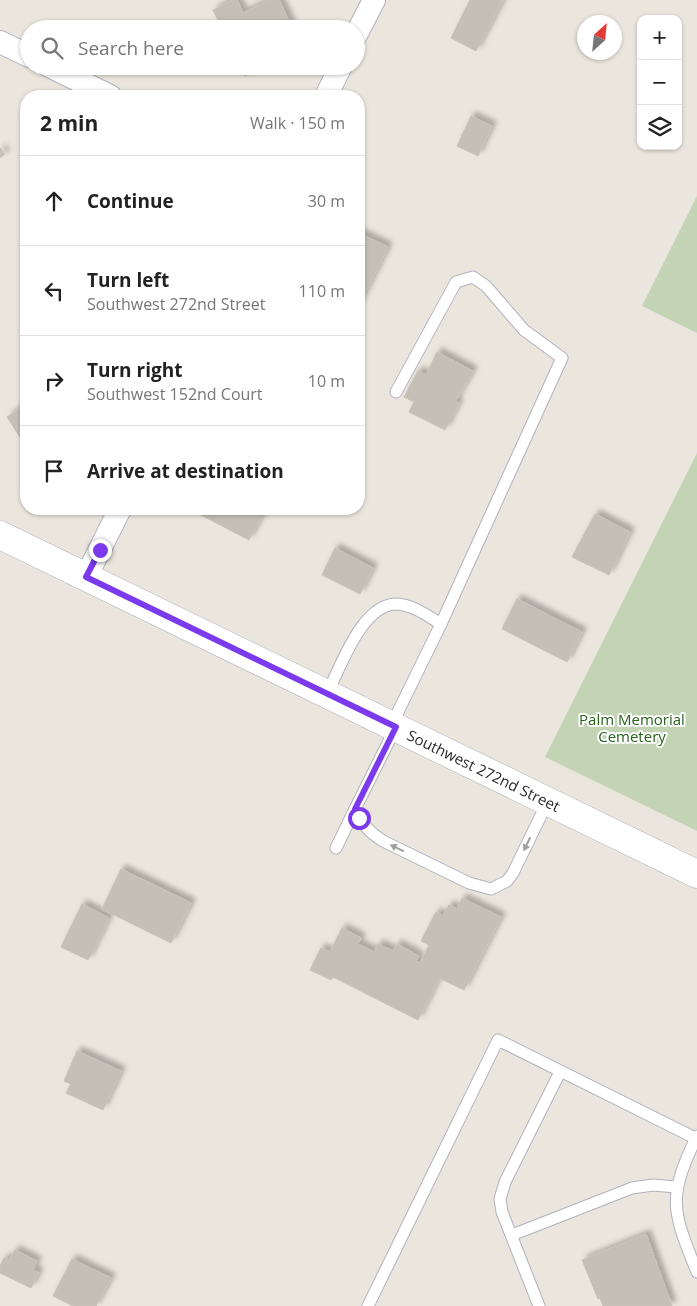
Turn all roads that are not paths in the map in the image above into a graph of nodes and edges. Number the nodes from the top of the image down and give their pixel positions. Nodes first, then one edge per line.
1 (374, 0) edge
2 (364, 20) edge
3 (0, 42) edge
4 (20, 52) edge
5 (67, 75) edge
6 (336, 75) edge
7 (98, 90) edge
8 (329, 90) edge
9 (396, 392) dead end
10 (117, 515) edge
11 (0, 535) edge
12 (86, 577) junction
13 (441, 624) junction
14 (327, 693) junction
15 (394, 726) junction
16 (548, 801) junction
17 (355, 809) junction
18 (336, 848) dead end
19 (697, 874) edge
20 (560, 1072) junction
21 (697, 1138) edge
22 (676, 1187) junction
23 (512, 1235) junction
24 (697, 1272) edge
25 (368, 1306) edge
26 (538, 1306) edge

1 - 2 street
3 - 4 street
5 - 7 street
6 - 8 street
9 - 13 lane
10 - 12 street
11 - 12 street, Southwest 272nd Street
12 - 14 street, Southwest 272nd Street
13 - 14 lane
13 - 15 lane
14 - 15 street, Southwest 272nd Street
15 - 16 street, Southwest 272nd Street
15 - 17 lane
16 -> 17 lane
16 - 19 street, Southwest 272nd Street
17 - 18 lane
20 - 21 lane
20 - 23 lane
20 - 25 lane
21 - 22 lane
22 - 23 lane
22 - 24 lane
23 - 26 lane

